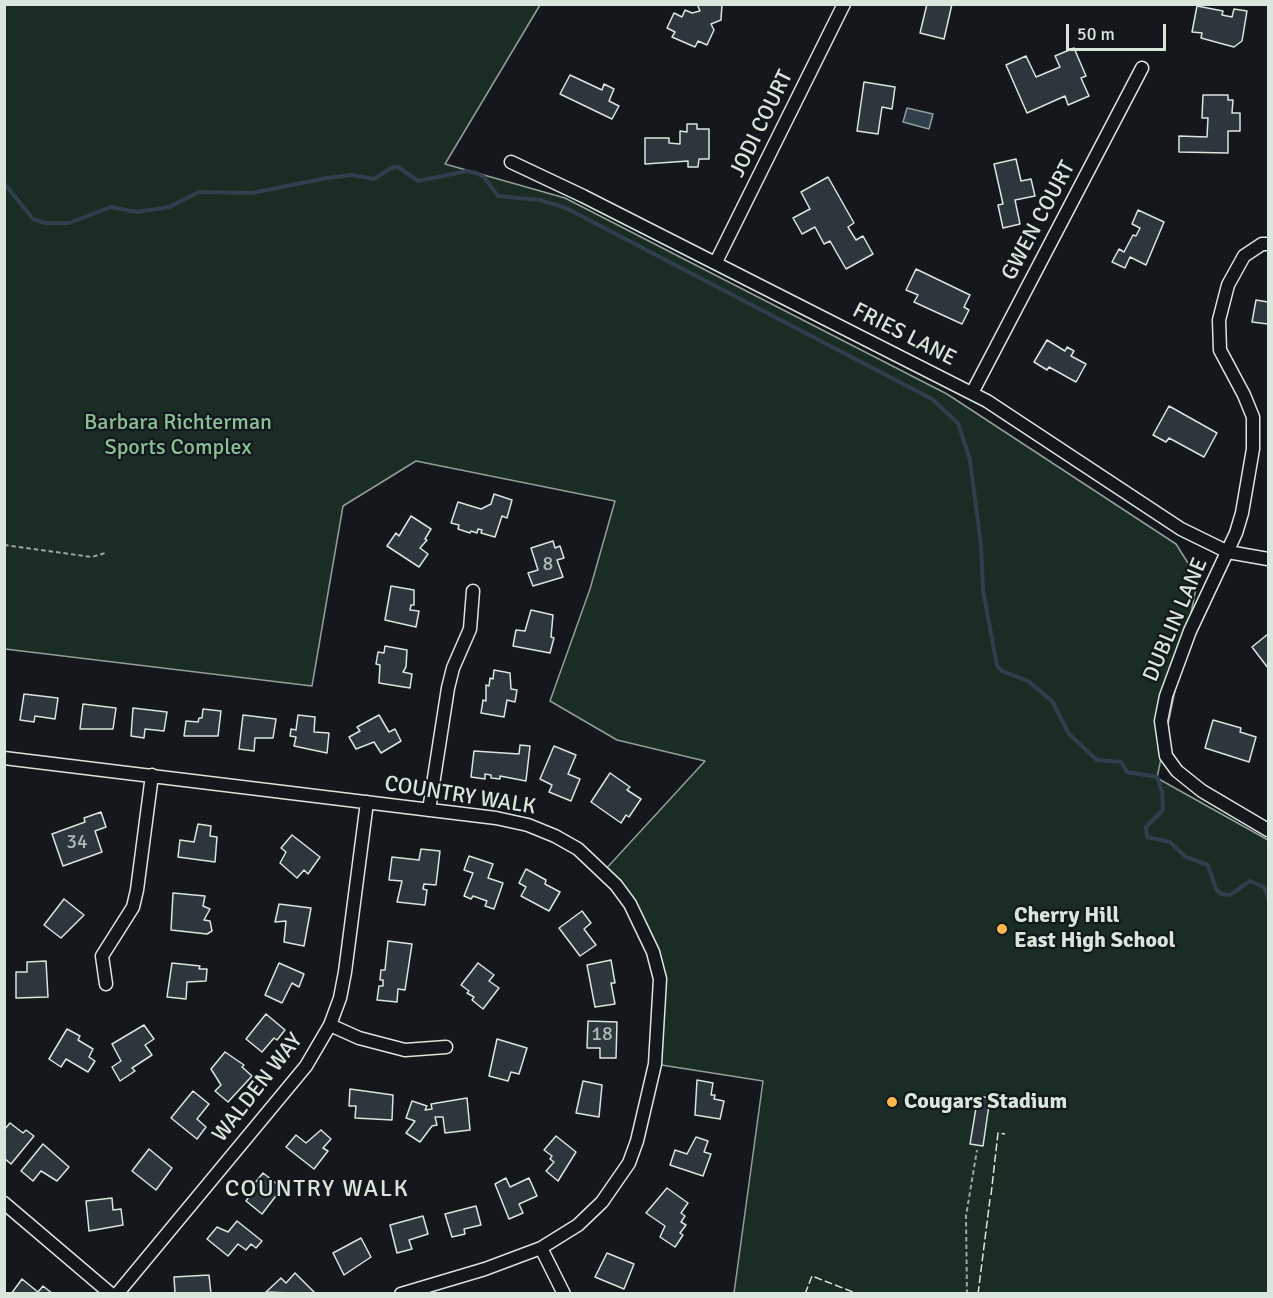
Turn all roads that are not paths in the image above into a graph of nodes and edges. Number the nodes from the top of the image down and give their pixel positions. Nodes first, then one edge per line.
1 (844, 4) edge
2 (1142, 68) dead end
3 (511, 162) dead end
4 (1269, 244) edge
5 (716, 262) junction
6 (972, 393) junction
7 (1228, 552) junction
8 (1269, 559) edge
9 (473, 591) dead end
10 (4, 758) edge
11 (152, 776) junction
12 (367, 802) junction
13 (429, 810) junction
14 (1269, 830) edge
15 (106, 984) dead end
16 (330, 1025) junction
17 (446, 1047) dead end
18 (4, 1203) edge
19 (541, 1248) junction
20 (111, 1293) edge
21 (117, 1293) edge
22 (401, 1293) edge
23 (564, 1293) edge

1 - 5 street, JODI COURT
2 - 6 street, GWEN COURT
3 - 5 street, FRIES LANE
4 - 7 street, DUBLIN LANE
5 - 6 street, FRIES LANE
6 - 7 street, FRIES LANE
7 - 8 street, FRIES LANE
7 - 14 street, DUBLIN LANE
9 - 13 street
10 - 11 street, COUNTRY WALK
11 - 12 street, COUNTRY WALK
11 - 15 street
12 - 13 street, COUNTRY WALK
12 - 16 street, WALDEN WAY
13 - 19 street, COUNTRY WALK
16 - 17 street
16 - 21 street, WALDEN WAY
18 - 20 street
19 - 22 street, COUNTRY WALK
19 - 23 street

